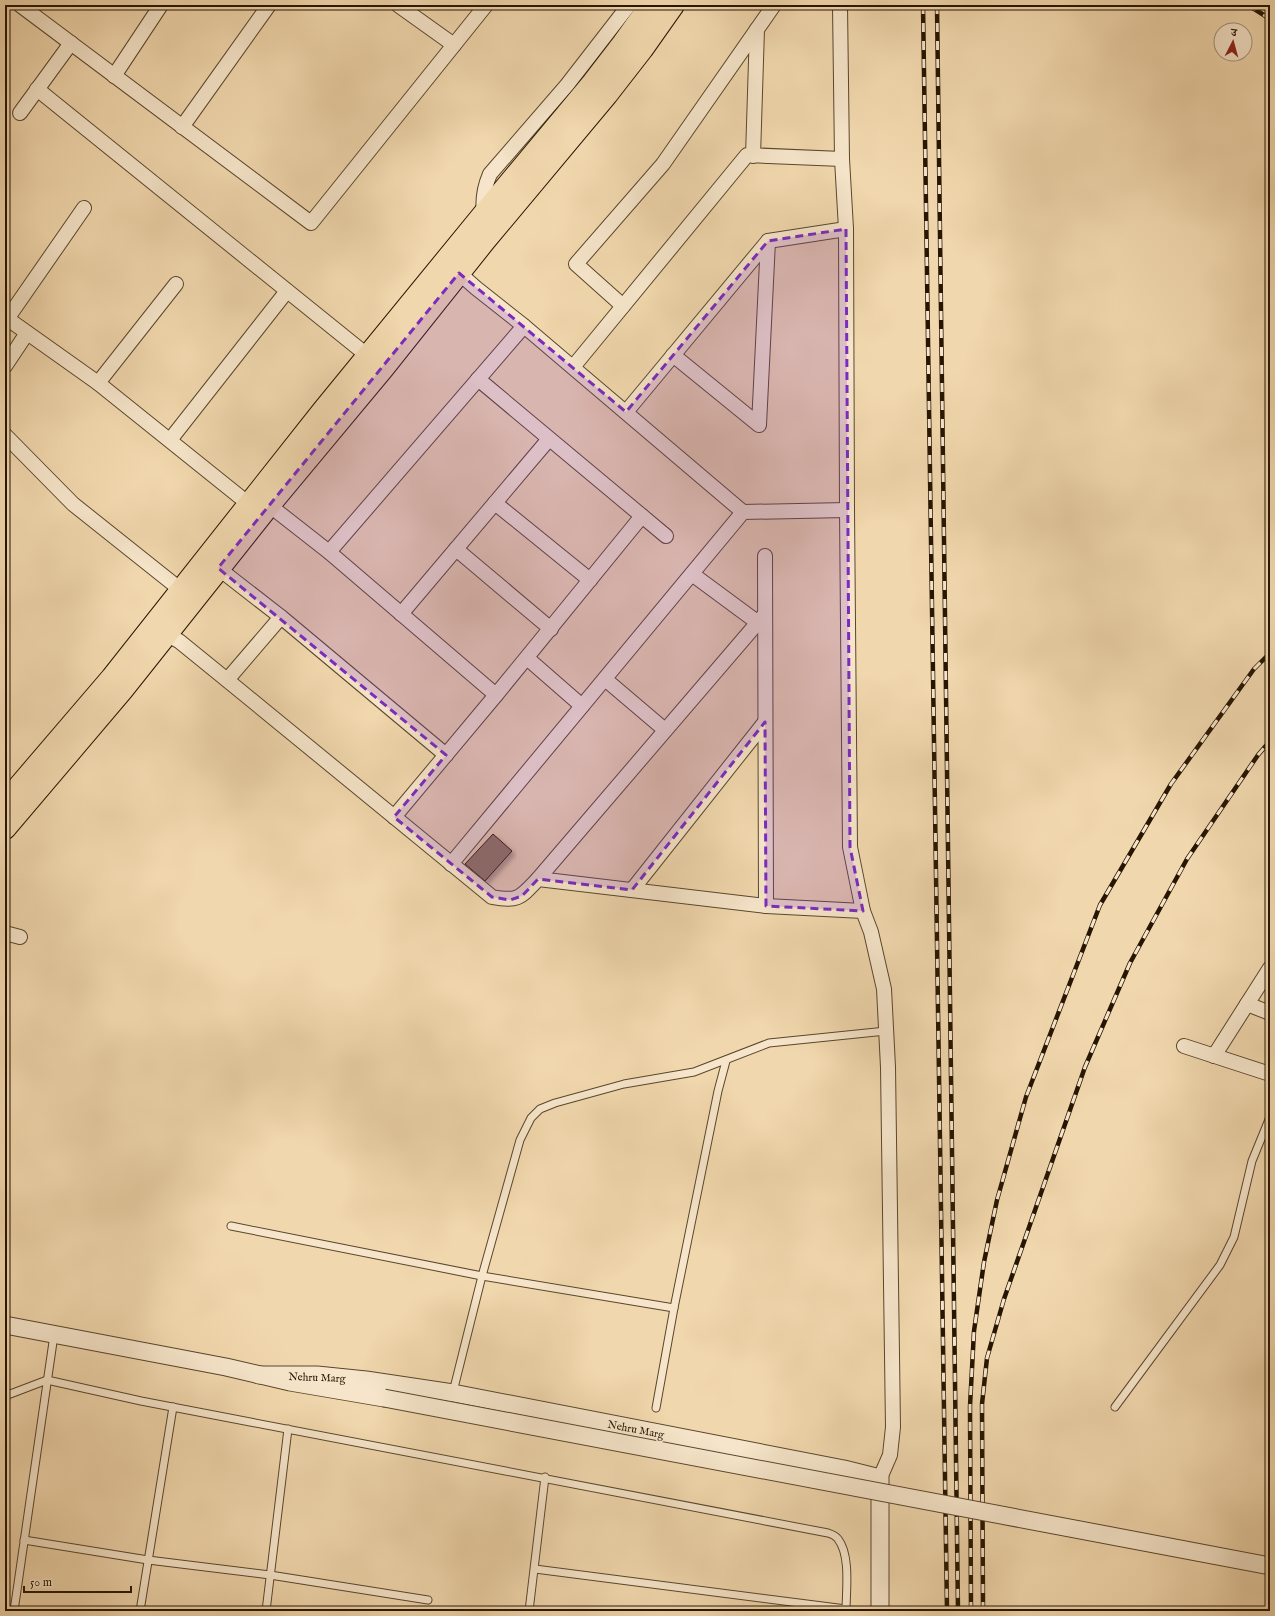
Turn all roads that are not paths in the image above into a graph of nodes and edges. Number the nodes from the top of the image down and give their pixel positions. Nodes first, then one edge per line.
1 (20, 5) edge
2 (161, 5) edge
3 (269, 5) edge
4 (398, 5) edge
5 (486, 5) edge
6 (629, 5) edge
7 (651, 5) edge
8 (673, 5) edge
9 (774, 5) edge
10 (840, 5) edge
11 (757, 29) junction
12 (71, 43) junction
13 (454, 45) junction
14 (114, 76) junction
15 (37, 89) junction
16 (20, 113) dead end
17 (182, 127) junction
18 (754, 156) junction
19 (842, 159) junction
20 (515, 191) junction
21 (84, 208) dead end
22 (484, 214) junction
23 (846, 229) junction
24 (768, 241) junction
25 (459, 272) junction
26 (176, 284) dead end
27 (287, 291) junction
28 (623, 306) junction
29 (6, 318) edge
30 (524, 326) junction
31 (27, 333) junction
32 (673, 355) junction
33 (368, 356) junction
34 (5, 366) edge
35 (573, 367) junction
36 (478, 379) junction
37 (98, 383) junction
38 (626, 412) junction
39 (5, 435) edge
40 (549, 439) junction
41 (170, 440) junction
42 (495, 503) junction
43 (260, 507) junction
44 (847, 510) junction
45 (743, 512) junction
46 (642, 516) junction
47 (666, 536) dead end
48 (456, 549) junction
49 (329, 552) junction
50 (765, 556) dead end
51 (218, 568) junction
52 (692, 574) junction
53 (590, 580) junction
54 (180, 590) junction
55 (401, 614) junction
56 (281, 617) junction
57 (761, 618) junction
58 (551, 628) junction
59 (165, 634) junction
60 (527, 658) junction
61 (605, 679) junction
62 (227, 680) junction
63 (496, 695) junction
64 (582, 706) junction
65 (765, 722) junction
66 (665, 730) junction
67 (446, 754) junction
68 (15, 800) edge
69 (394, 817) junction
70 (5, 828) edge
71 (451, 864) junction
72 (538, 879) junction
73 (632, 890) junction
74 (766, 906) junction
75 (863, 911) junction
76 (5, 933) edge
77 (20, 937) dead end
78 (1270, 968) edge
79 (1247, 1004) junction
80 (1270, 1012) edge
81 (886, 1031) junction
82 (1184, 1046) dead end
83 (1214, 1056) junction
84 (726, 1061) junction
85 (1270, 1074) edge
86 (1270, 1117) edge
87 (231, 1226) dead end
88 (482, 1276) junction
89 (674, 1308) junction
90 (5, 1325) edge
91 (54, 1334) junction
92 (259, 1376) junction
93 (47, 1380) junction
94 (453, 1393) junction
95 (5, 1396) edge
96 (1115, 1407) dead end
97 (173, 1408) junction
98 (656, 1408) dead end
99 (288, 1429) junction
100 (544, 1477) junction
101 (880, 1478) junction
102 (24, 1540) junction
103 (148, 1560) junction
104 (1270, 1566) edge
105 (535, 1569) junction
106 (270, 1576) junction
107 (428, 1600) dead end
108 (846, 1610) edge
109 (14, 1611) edge
110 (140, 1611) edge
111 (266, 1611) edge
112 (529, 1611) edge
113 (880, 1611) edge

1 - 12 street
2 - 14 street
3 - 17 street
4 - 13 street
5 - 13 street
6 - 22 street
7 - 20 main road
8 - 20 main road
9 - 11 street
10 - 19 street
11 - 18 street
11 - 28 street
12 - 14 street
12 - 15 street
13 - 17 street
14 - 17 street
15 - 16 street
15 - 27 street
18 - 19 street
18 - 28 street
19 - 23 street
20 - 22 main road
20 - 25 main road
21 - 29 street
22 - 33 main road
23 - 24 street
23 - 44 street
24 - 32 street
24 - 32 street
25 - 30 street
25 - 43 main road
26 - 37 street
27 - 33 street
27 - 41 street
28 - 35 street
29 - 31 street
30 - 35 street
30 - 36 street
31 - 34 street
31 - 37 street
32 - 38 street
33 - 43 main road
35 - 38 street
36 - 40 street
36 - 49 street
37 - 41 street
38 - 45 street
39 - 54 street
40 - 42 street
40 - 46 street
41 - 43 street
42 - 48 street
42 - 53 street
43 - 49 street
43 - 51 main road
43 - 54 main road
44 - 45 street
44 - 75 street
45 - 52 street
46 - 47 street
46 - 53 street
48 - 55 street
48 - 58 street
49 - 55 street
50 - 57 street
51 - 56 street
51 - 59 main road
52 - 57 street
52 - 61 street
53 - 58 street
54 - 68 main road
55 - 63 street
56 - 62 street
56 - 67 street
57 - 65 street
57 - 66 street
58 - 60 street
59 - 62 street
59 - 68 main road
60 - 63 street
60 - 64 street
61 - 64 street
61 - 66 street
62 - 69 street
63 - 67 street
64 - 71 street
65 - 73 street
65 - 74 street
66 - 72 street
67 - 69 street
68 - 70 main road
69 - 71 street
71 - 72 street
72 - 73 street
73 - 74 street
74 - 75 street
75 - 81 street
76 - 77 street
78 - 79 street
79 - 80 street
79 - 83 street
81 - 84 lane
81 - 101 street
82 - 83 street
83 - 85 street
84 - 88 lane
84 - 89 lane
86 - 96 lane
87 - 88 lane
88 - 89 lane
88 - 94 lane
89 - 98 lane
90 - 91 street
91 - 92 street
91 - 93 lane
92 - 94 street, Nehru Marg
92 - 104 street, bridge
93 - 95 lane
93 - 97 lane
93 - 102 lane
94 - 101 street, Nehru Marg
97 - 99 lane
97 - 103 lane
99 - 100 lane
99 - 106 lane
100 - 105 lane
100 - 108 lane
101 - 113 street
102 - 103 lane
102 - 109 lane
103 - 106 lane
103 - 110 lane
105 - 108 lane
105 - 112 lane
106 - 107 lane
106 - 111 lane

